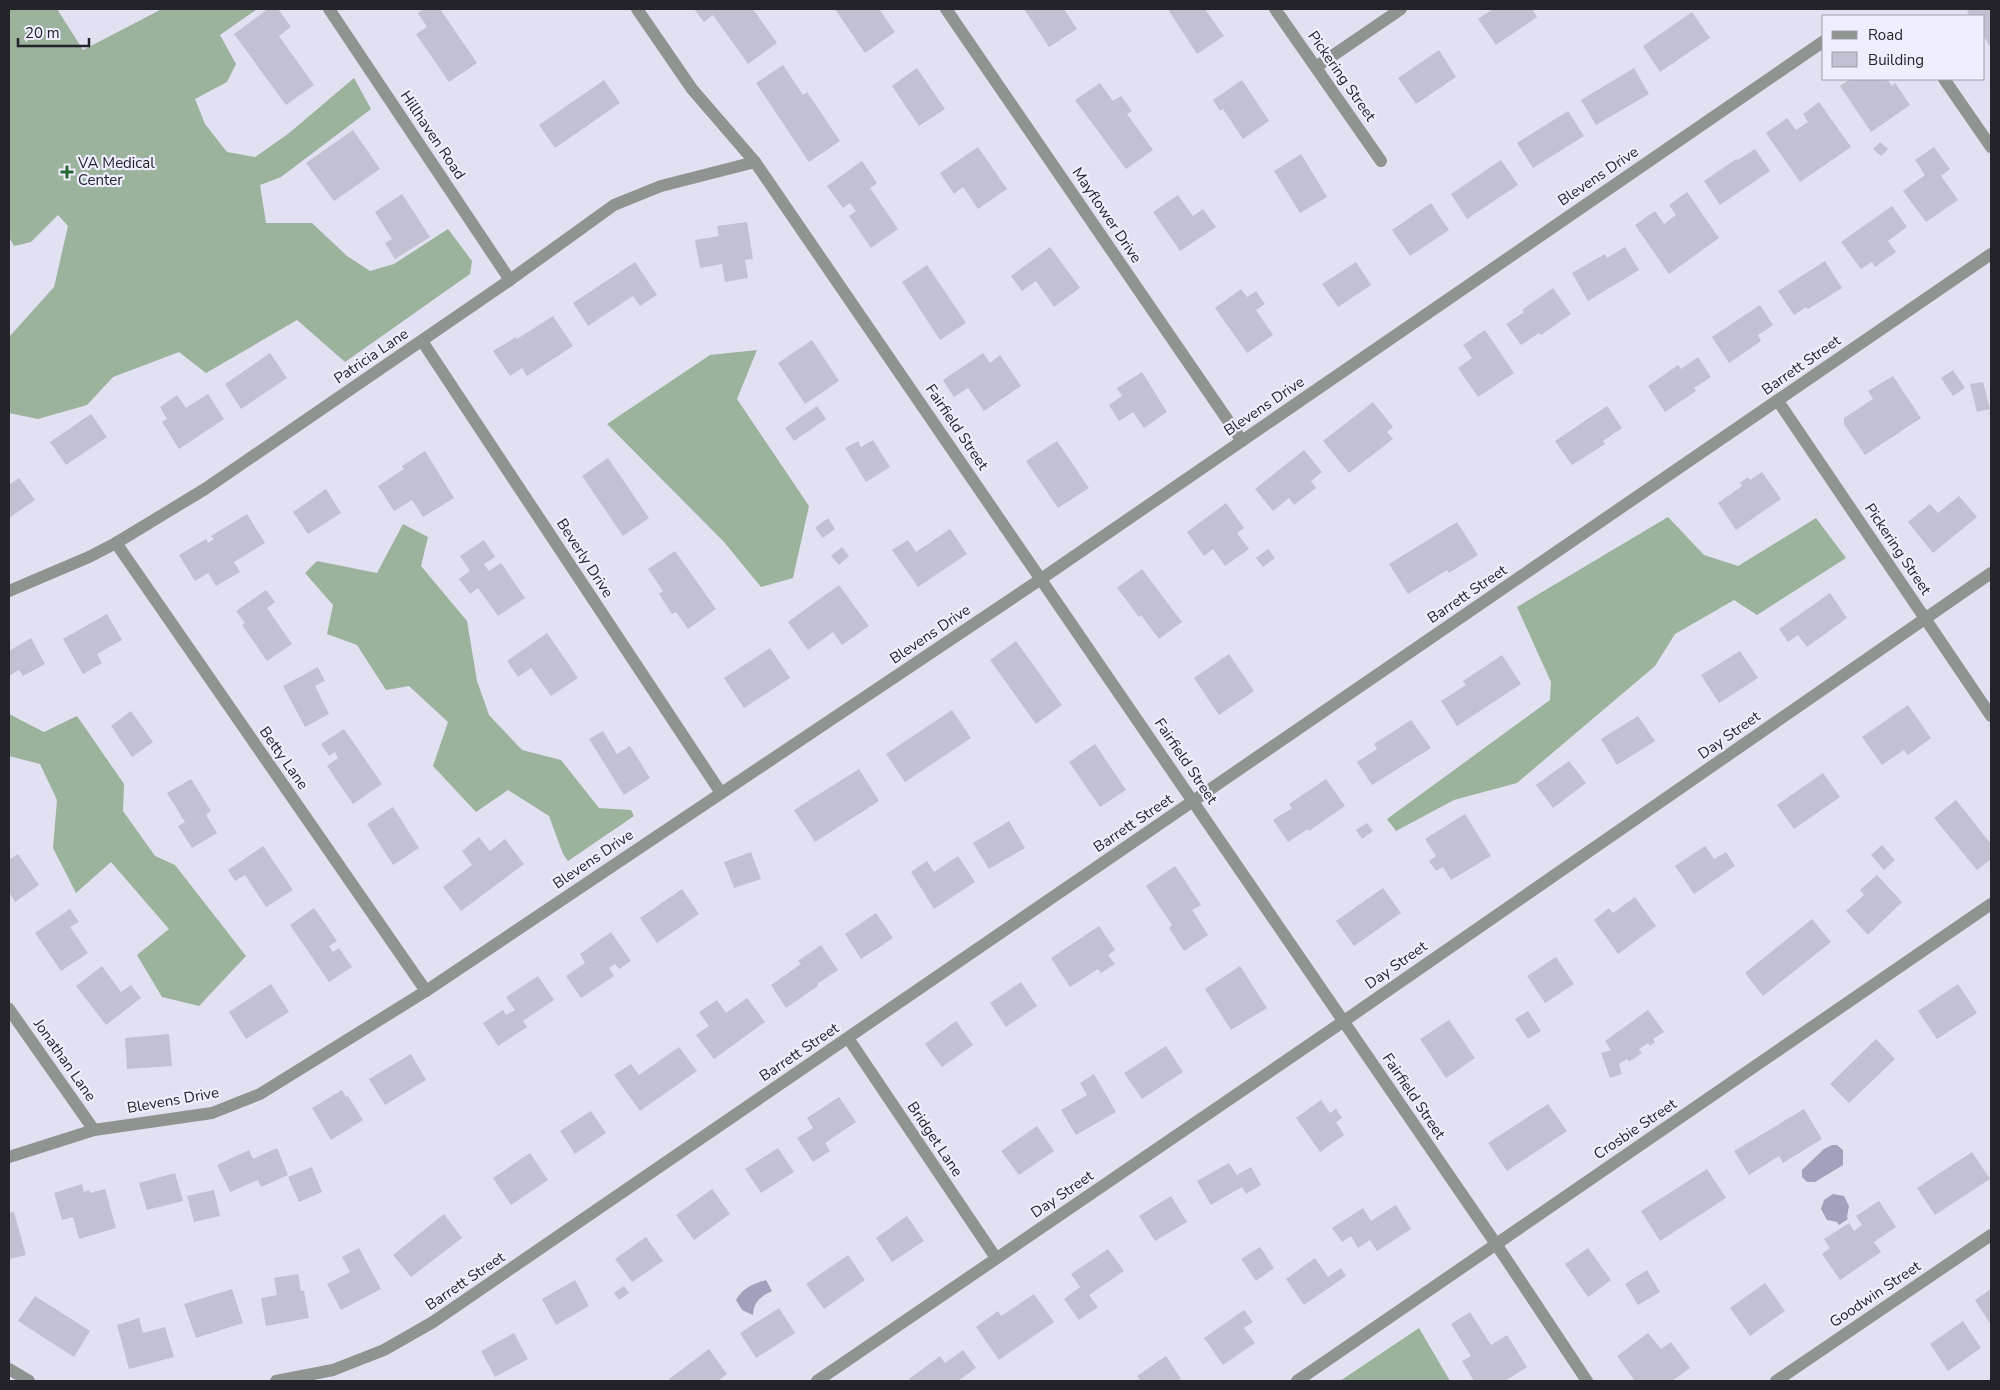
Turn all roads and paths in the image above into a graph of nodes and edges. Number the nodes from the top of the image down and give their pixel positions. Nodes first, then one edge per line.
1 (329, 9) edge
2 (637, 9) edge
3 (946, 9) edge
4 (1276, 9) edge
5 (1401, 9) edge
6 (1822, 42) edge
7 (1316, 67) junction
8 (1945, 80) edge
9 (1991, 147) edge
10 (1381, 161) dead end
11 (755, 162) junction
12 (1991, 254) edge
13 (510, 280) junction
14 (422, 341) junction
15 (1778, 401) junction
16 (1242, 440) junction
17 (116, 543) junction
18 (1991, 573) edge
19 (1041, 579) junction
20 (9, 591) edge
21 (1925, 619) junction
22 (1991, 716) edge
23 (721, 793) junction
24 (1193, 801) junction
25 (1991, 904) edge
26 (426, 991) junction
27 (9, 1009) edge
28 (1344, 1021) junction
29 (848, 1038) junction
30 (94, 1130) junction
31 (9, 1157) edge
32 (1991, 1234) edge
33 (1496, 1244) junction
34 (996, 1258) junction
35 (9, 1369) edge
36 (29, 1381) edge
37 (276, 1381) edge
38 (818, 1381) edge
39 (1297, 1381) edge
40 (1586, 1381) edge
41 (1776, 1381) edge

1 - 13 street, Hillhaven Road
2 - 11 street, Fairfield Street
3 - 16 street, Mayflower Drive
4 - 7 street, Pickering Street
5 - 7 street
6 - 16 street, Blevens Drive
7 - 10 street, Pickering Street
8 - 9 street
11 - 13 street, Patricia Lane
11 - 19 street, Fairfield Street
12 - 15 street, Barrett Street
13 - 14 street, Patricia Lane
14 - 17 street, Patricia Lane
14 - 23 street, Beverly Drive
15 - 21 street, Pickering Street
15 - 24 street, Barrett Street
16 - 19 street, Blevens Drive
17 - 20 street, Patricia Lane
17 - 26 street, Betty Lane
18 - 21 street, Day Street
19 - 23 street, Blevens Drive
19 - 24 street, Fairfield Street
21 - 22 street, Pickering Street
21 - 28 street, Day Street
23 - 26 street, Blevens Drive
24 - 28 street, Fairfield Street
24 - 29 street, Barrett Street
25 - 33 street, Crosbie Street
26 - 30 street, Blevens Drive
27 - 30 street, Jonathan Lane
28 - 33 street, Fairfield Street
28 - 34 street, Day Street
29 - 34 street, Bridget Lane
29 - 37 street, Barrett Street
30 - 31 street, Blevens Drive
32 - 41 street, Goodwin Street
33 - 39 street, Crosbie Street
33 - 40 street, Fairfield Street
34 - 38 street, Day Street
35 - 36 street

